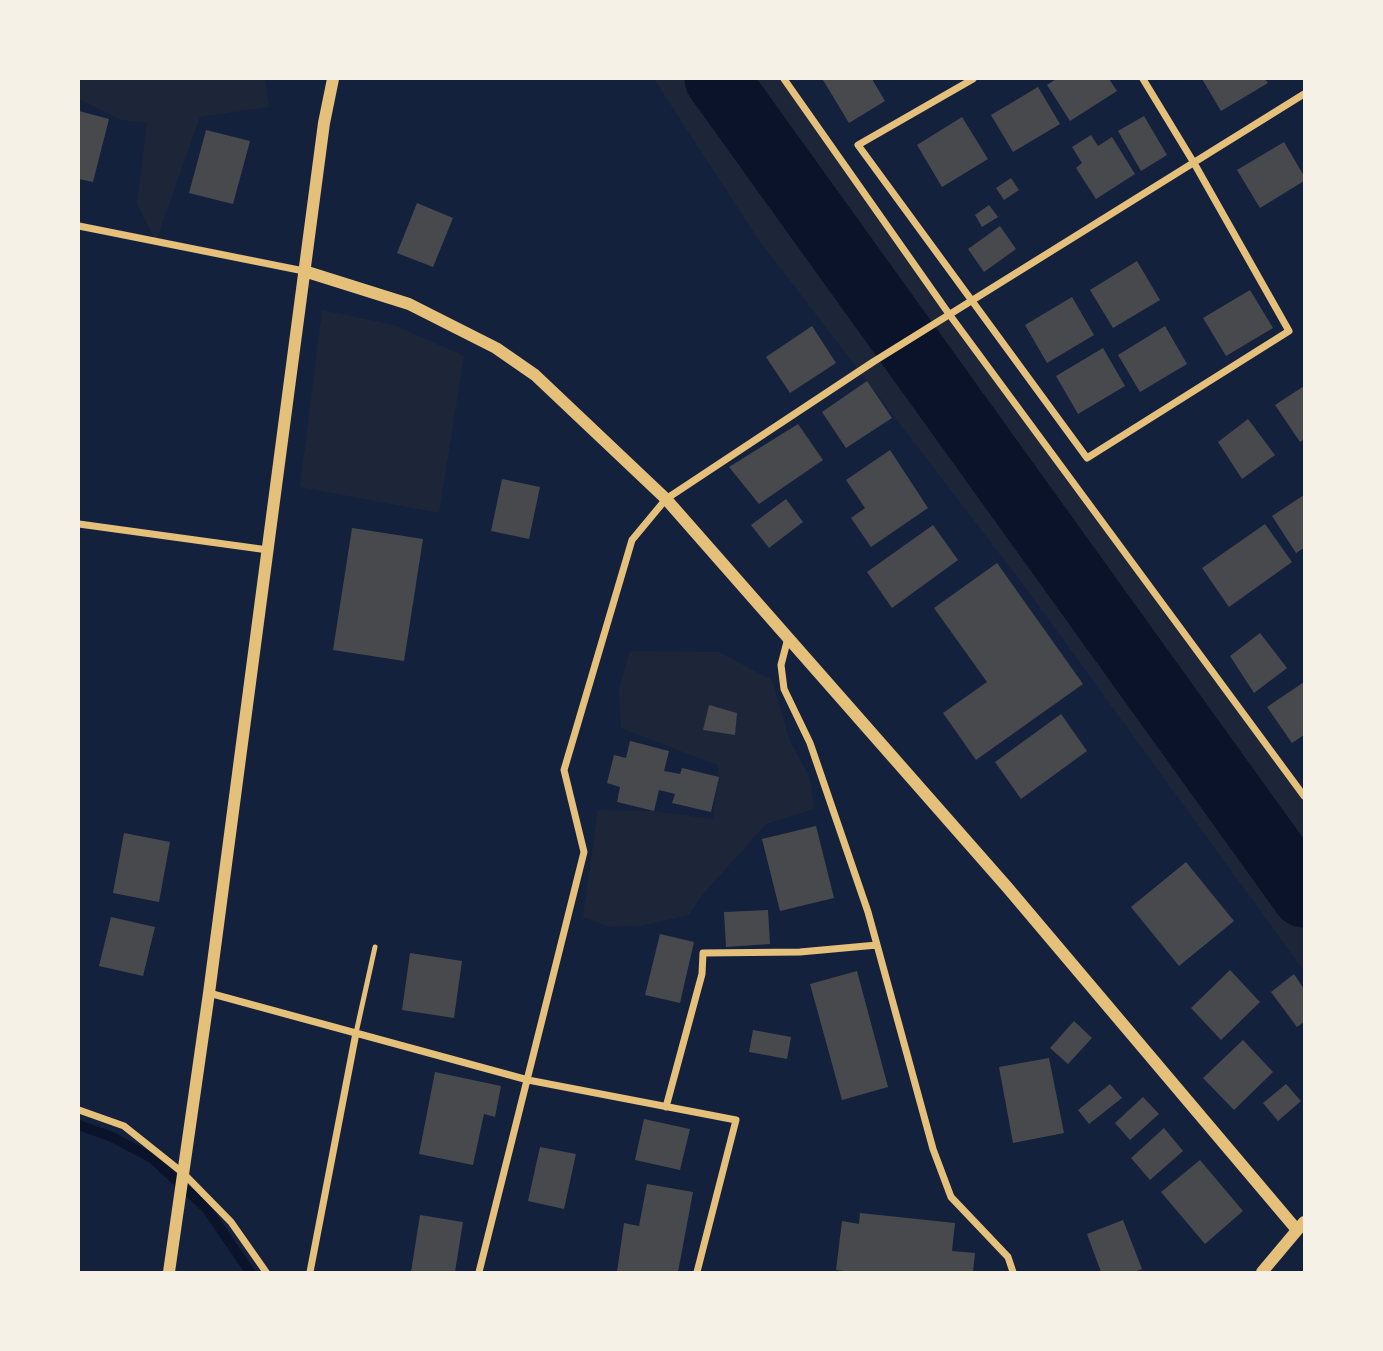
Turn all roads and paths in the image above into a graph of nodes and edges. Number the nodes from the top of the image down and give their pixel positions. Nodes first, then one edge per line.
1 (333, 79) edge
2 (784, 79) edge
3 (973, 79) edge
4 (1143, 79) edge
5 (1304, 94) edge
6 (1194, 163) junction
7 (79, 226) edge
8 (304, 271) junction
9 (972, 301) junction
10 (949, 314) junction
11 (666, 499) junction
12 (79, 524) edge
13 (268, 550) junction
14 (788, 638) junction
15 (1304, 796) edge
16 (877, 945) junction
17 (375, 947) dead end
18 (209, 993) junction
19 (356, 1033) junction
20 (528, 1080) junction
21 (666, 1107) junction
22 (79, 1110) edge
23 (183, 1172) junction
24 (1301, 1226) edge
25 (169, 1272) edge
26 (266, 1272) edge
27 (310, 1272) edge
28 (479, 1272) edge
29 (697, 1272) edge
30 (1013, 1272) edge
31 (1262, 1272) edge

1 - 8 street
2 - 10 street
3 - 9 street
4 - 6 street
5 - 6 street
6 - 9 street
6 - 9 street
7 - 8 street
8 - 11 street
8 - 13 street
9 - 10 street
10 - 11 street
10 - 15 street
11 - 14 street
11 - 20 street
12 - 13 street
13 - 18 street
14 - 16 street
14 - 24 street
16 - 21 street
16 - 30 street
17 - 19 lane
18 - 19 street
18 - 23 street
19 - 20 street
19 - 27 street
20 - 21 street
20 - 28 street
21 - 29 street
22 - 23 street
23 - 25 street
23 - 26 street
24 - 31 street

